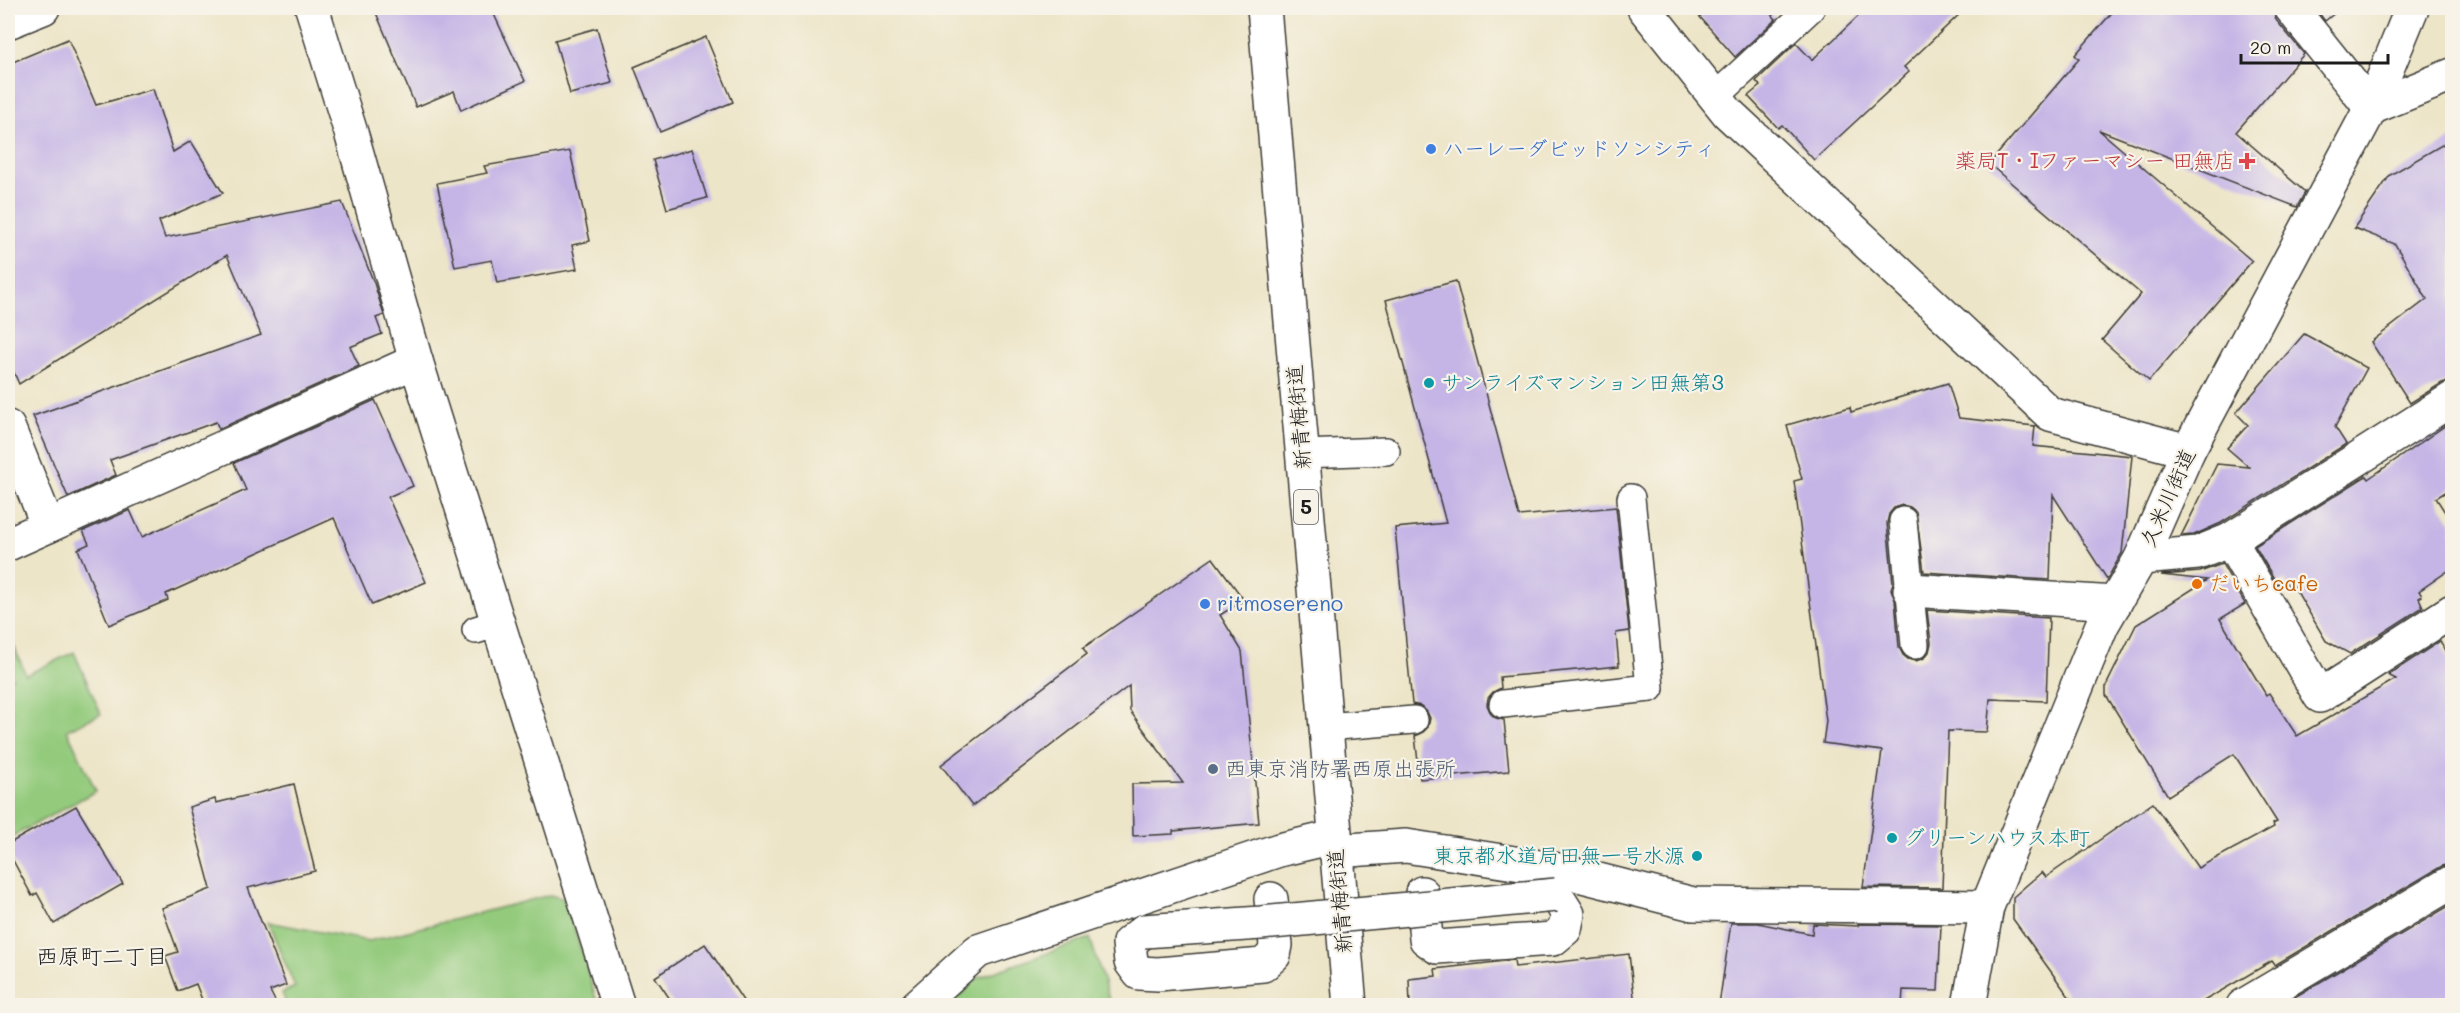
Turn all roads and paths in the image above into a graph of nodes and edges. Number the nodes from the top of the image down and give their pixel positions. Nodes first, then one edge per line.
1 (43, 8) edge
2 (312, 8) edge
3 (1264, 8) edge
4 (1644, 8) edge
5 (1811, 8) edge
6 (2290, 8) edge
7 (2412, 8) edge
8 (8, 22) edge
9 (2452, 75) edge
10 (1715, 97) junction
11 (2371, 108) junction
12 (416, 361) junction
13 (2452, 399) edge
14 (8, 427) edge
15 (1386, 450) dead end
16 (2188, 452) junction
17 (1302, 454) junction
18 (1631, 498) dead end
19 (1903, 521) dead end
20 (48, 526) junction
21 (2230, 540) junction
22 (8, 544) edge
23 (2141, 558) junction
24 (1910, 591) junction
25 (2115, 603) junction
26 (2452, 612) edge
27 (1916, 645) dead end
28 (1503, 704) dead end
29 (1414, 720) dead end
30 (1325, 727) junction
31 (1335, 844) junction
32 (2452, 882) edge
33 (1422, 893) dead end
34 (1271, 898) dead end
35 (1987, 907) junction
36 (618, 1005) edge
37 (917, 1005) edge
38 (1350, 1005) edge
39 (1969, 1005) edge
40 (2243, 1005) edge

1 - 8 street
2 - 12 street
3 - 17 street, 新青梅街道 / 5
4 - 10 street
5 - 10 lane
6 - 11 street
7 - 11 street, 久米川街道
9 - 11 street
10 - 16 street
11 - 16 street, 久米川街道
12 - 20 street
12 - 36 street
13 - 21 street
14 - 20 street
15 - 17 lane
16 - 23 street, 久米川街道
17 - 30 street, 新青梅街道 / 5
18 - 28 lane
19 - 24 lane
20 - 22 street
21 - 23 street
21 - 26 street
23 - 25 street, 久米川街道
24 - 25 street
24 - 27 lane
25 - 35 street, 久米川街道
29 - 30 lane
30 - 31 street, 新青梅街道 / 5
31 - 35 street
31 - 37 street
31 - 38 street, 新青梅街道 / 5
32 - 40 street
33 - 34 street, bridge
35 - 39 street, 久米川街道

